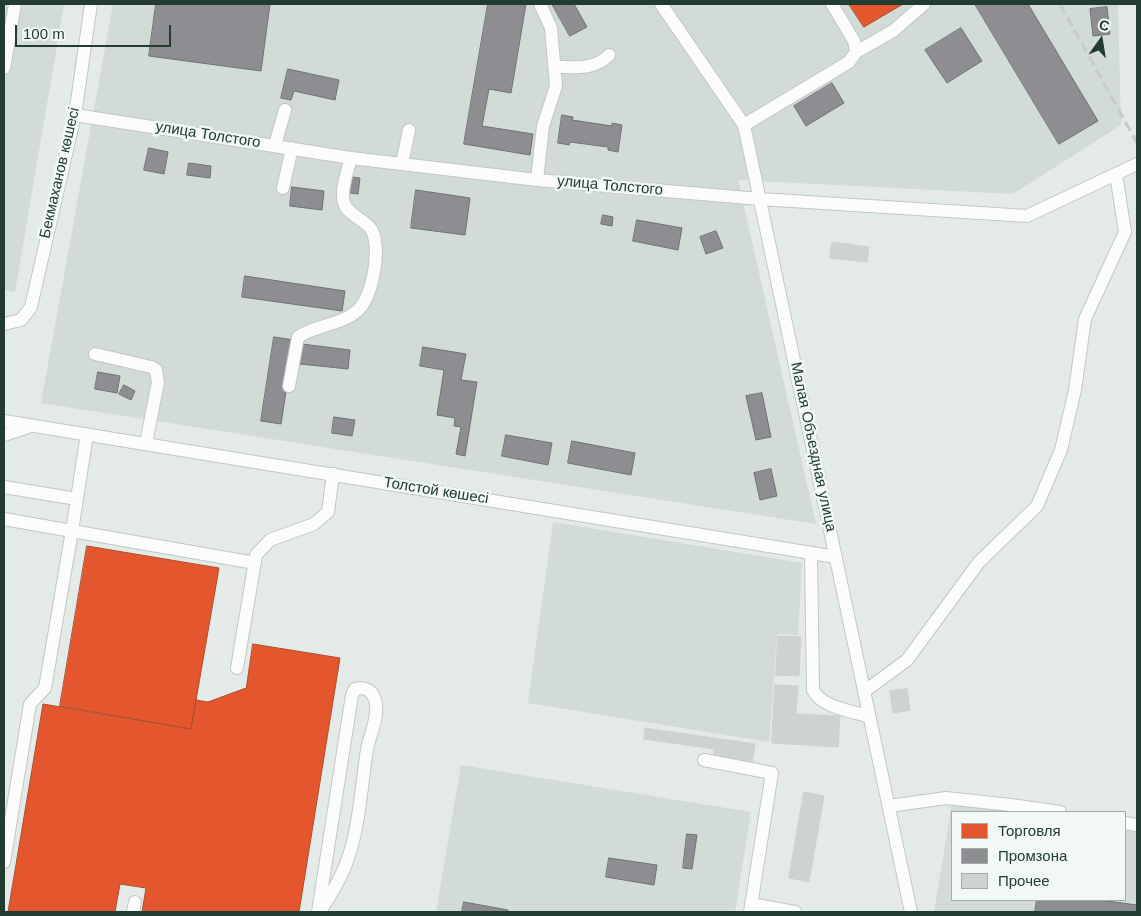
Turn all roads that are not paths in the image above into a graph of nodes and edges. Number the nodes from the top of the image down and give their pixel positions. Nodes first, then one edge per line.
1 (15, 4) edge
2 (91, 4) edge
3 (540, 4) edge
4 (660, 4) edge
5 (832, 4) edge
6 (924, 4) edge
7 (856, 52) junction
8 (609, 55) dead end
9 (556, 67) junction
10 (4, 68) edge
11 (284, 110) dead end
12 (75, 115) junction
13 (744, 126) junction
14 (408, 130) dead end
15 (275, 146) junction
16 (292, 148) junction
17 (351, 158) junction
18 (402, 164) junction
19 (1137, 164) edge
20 (1116, 174) junction
21 (538, 180) junction
22 (284, 188) dead end
23 (760, 199) junction
24 (4, 324) edge
25 (95, 354) dead end
26 (289, 386) dead end
27 (4, 421) edge
28 (35, 426) junction
29 (87, 434) junction
30 (4, 436) edge
31 (146, 444) junction
32 (334, 474) junction
33 (4, 487) edge
34 (77, 499) junction
35 (4, 518) edge
36 (72, 531) junction
37 (811, 553) junction
38 (836, 557) junction
39 (255, 563) junction
40 (237, 668) dead end
41 (865, 691) junction
42 (870, 717) junction
43 (704, 760) dead end
44 (889, 806) junction
45 (1014, 809) edge
46 (1045, 811) edge
47 (4, 862) edge
48 (751, 908) edge
49 (319, 912) edge
50 (795, 912) edge
51 (911, 912) edge

1 - 10 street
2 - 12 street, Бекмаханов көшесі
3 - 9 street
4 - 13 street, Малая Объездная улица
5 - 7 street
6 - 7 street
7 - 13 street
8 - 9 street
9 - 21 street
11 - 15 street
12 - 15 street, улица Толстого
12 - 24 street, Бекмаханов көшесі
13 - 23 street, Малая Объездная улица
14 - 18 street
15 - 16 street, улица Толстого
16 - 17 street, улица Толстого
16 - 22 street
17 - 18 street, улица Толстого
17 - 26 street
18 - 21 street, улица Толстого
19 - 20 street, улица Толстого
20 - 23 street, улица Толстого
20 - 41 street
21 - 23 street, улица Толстого
23 - 38 street, Малая Объездная улица
25 - 31 street
27 - 28 street
28 - 29 street, Толстой көшесі
28 - 30 street
29 - 31 street, Толстой көшесі
29 - 34 street
31 - 32 street, Толстой көшесі
32 - 37 street, Толстой көшесі
32 - 39 street
33 - 34 street
34 - 36 street
35 - 36 street
36 - 39 street
36 - 47 street
37 - 38 street, Толстой көшесі
37 - 42 street
38 - 41 street, Малая Объездная улица
39 - 40 street
41 - 42 street, Малая Объездная улица
42 - 44 street, Малая Объездная улица
43 - 48 street
44 - 45 street
44 - 51 street, Малая Объездная улица
45 - 46 street
48 - 50 street
49 - 49 street

